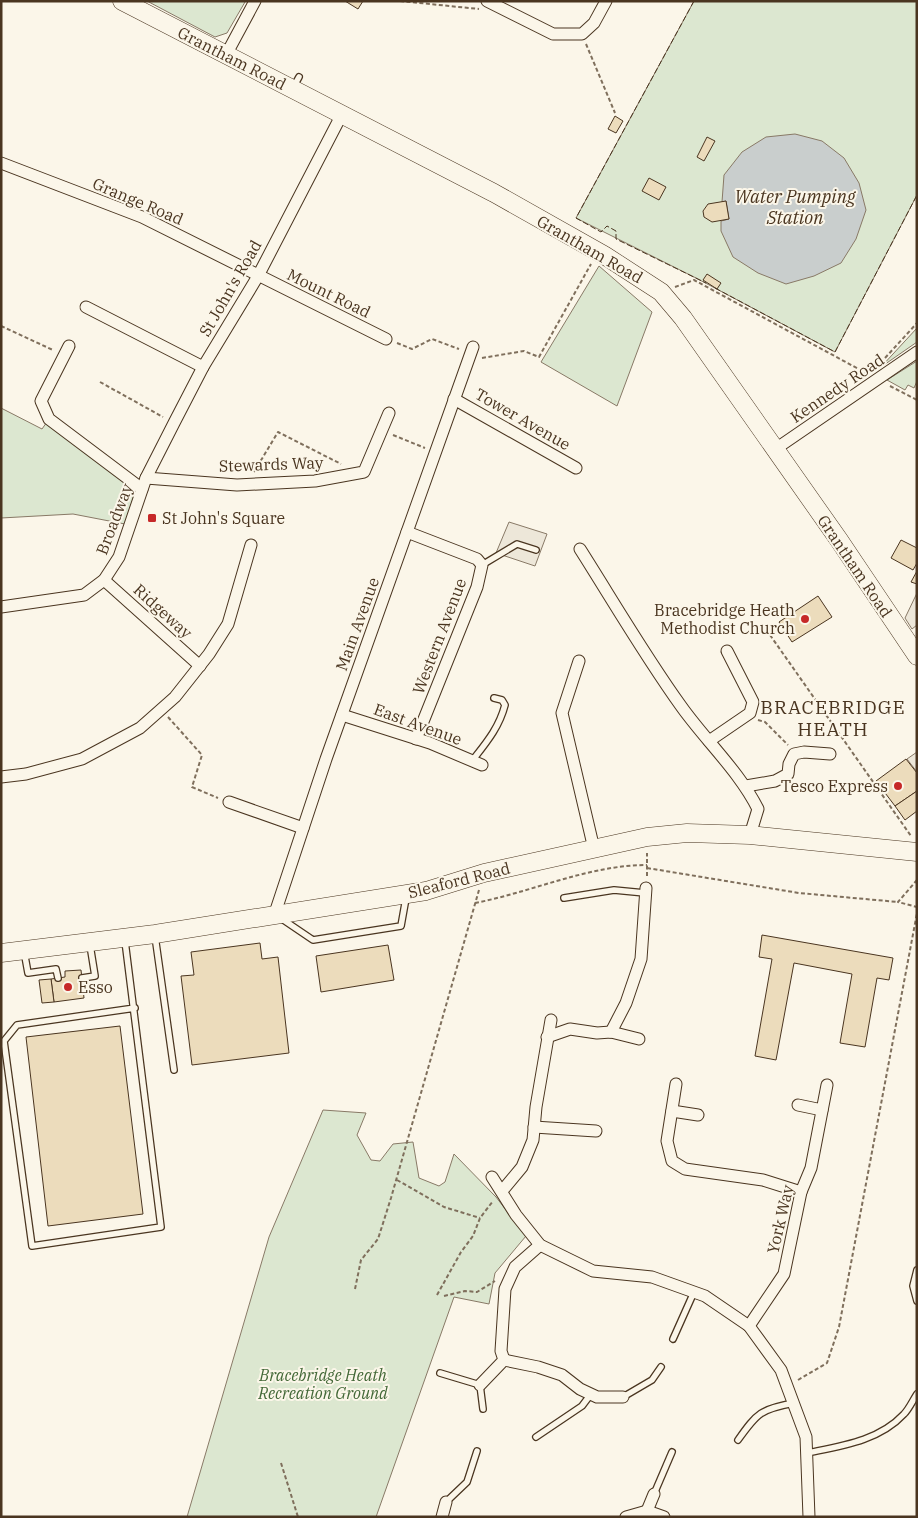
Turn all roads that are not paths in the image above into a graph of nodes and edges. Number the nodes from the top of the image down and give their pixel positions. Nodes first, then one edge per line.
1 (122, 1) edge
2 (255, 1) edge
3 (606, 1) edge
4 (483, 4) edge
5 (226, 55) junction
6 (342, 114) junction
7 (1, 163) edge
8 (258, 276) junction
9 (86, 307) dead end
10 (386, 339) road end
11 (66, 351) road end
12 (917, 352) edge
13 (470, 353) road end
14 (203, 366) junction
15 (454, 399) junction
16 (389, 414) dead end
17 (774, 450) junction
18 (576, 468) dead end
19 (144, 483) junction
20 (407, 532) junction
21 (251, 545) dead end
22 (580, 549) dead end
23 (536, 550) dead end
24 (482, 565) junction
25 (104, 580) junction
26 (1, 607) edge
27 (727, 650) dead end
28 (917, 656) edge
29 (579, 661) dead end
30 (200, 666) junction
31 (494, 698) dead end
32 (342, 715) junction
33 (416, 739) junction
34 (709, 741) junction
35 (830, 754) dead end
36 (477, 763) joint
37 (1, 778) edge
38 (746, 786) junction
39 (229, 802) road end
40 (303, 828) junction
41 (750, 835) junction
42 (914, 844) edge
43 (594, 849) junction
44 (646, 891) joint
45 (407, 893) junction
46 (564, 898) dead end
47 (275, 914) junction
48 (155, 934) junction
49 (125, 938) junction
50 (90, 943) junction
51 (24, 951) junction
52 (1, 953) edge
53 (58, 978) dead end
54 (82, 978) dead end
55 (135, 1008) junction
56 (551, 1020) dead end
57 (611, 1032) junction
58 (547, 1037) junction
59 (639, 1039) dead end
60 (174, 1070) dead end
61 (676, 1084) dead end
62 (827, 1085) dead end
63 (798, 1105) dead end
64 (822, 1110) junction
65 (672, 1111) junction
66 (698, 1115) dead end
67 (534, 1127) junction
68 (596, 1131) dead end
69 (492, 1177) dead end
70 (801, 1192) junction
71 (499, 1194) junction
72 (540, 1245) junction
73 (917, 1270) edge
74 (694, 1292) junction
75 (917, 1301) edge
76 (749, 1326) junction
77 (674, 1339) dead end
78 (504, 1360) junction
79 (661, 1366) dead end
80 (440, 1373) dead end
81 (480, 1385) junction
82 (591, 1394) junction
83 (917, 1394) edge
84 (623, 1397) joint
85 (794, 1403) junction
86 (483, 1409) dead end
87 (536, 1437) dead end
88 (738, 1440) dead end
89 (477, 1451) dead end
90 (672, 1452) dead end
91 (807, 1453) junction
92 (654, 1494) joint
93 (446, 1502) joint
94 (648, 1511) junction
95 (442, 1517) edge
96 (626, 1517) edge
97 (664, 1517) edge
98 (809, 1517) edge

1 - 5 main road, Grantham Road
2 - 5 street
3 - 4 street
5 - 6 main road, Grantham Road
6 - 8 street, St John's Road
6 - 17 main road, Grantham Road
7 - 8 street, Grange Road
8 - 10 street, Mount Road
8 - 14 street, St John's Road
9 - 14 street
11 - 19 street
12 - 17 street, Kennedy Road
13 - 15 street, Main Avenue
14 - 19 street, St John's Road
15 - 18 street, Tower Avenue
15 - 20 street, Main Avenue
16 - 19 street, Stewards Way
17 - 28 main road, Grantham Road
19 - 25 street, Broadway
20 - 24 street, Western Avenue
20 - 32 street, Main Avenue
21 - 30 street
22 - 34 street
23 - 24 lane
24 - 33 street, Western Avenue
25 - 26 street, Broadway
25 - 30 street, Ridgeway
27 - 34 street
29 - 43 street
30 - 37 street
31 - 36 lane
32 - 33 street, East Avenue
32 - 40 street, Main Avenue
33 - 36 street, East Avenue
34 - 38 street
35 - 38 street
38 - 41 street
39 - 40 street
40 - 47 street, Main Avenue
41 - 42 main road, Sleaford Road
41 - 43 main road, Sleaford Road
43 - 45 main road, Sleaford Road
44 - 46 lane
44 - 57 street
45 - 47 main road, Sleaford Road
45 - 47 lane
47 - 48 main road, Sleaford Road
48 - 49 main road, Sleaford Road
48 - 60 lane
49 - 50 main road, Sleaford Road
49 - 55 lane
50 - 51 main road, Sleaford Road
50 - 54 lane
51 - 52 main road, Sleaford Road
51 - 53 lane
55 - 55 lane
56 - 58 street
57 - 58 street
57 - 59 street
58 - 67 street
61 - 65 street
62 - 64 street, York Way
63 - 64 street
64 - 70 street, York Way
65 - 66 street
65 - 70 street
67 - 68 street
67 - 71 street
69 - 71 street
70 - 76 street, York Way
71 - 72 street
72 - 74 street
72 - 78 street
73 - 75 lane
74 - 76 street
74 - 77 lane
76 - 85 street
78 - 81 street
78 - 82 street
79 - 84 lane
80 - 81 lane
81 - 86 lane
82 - 84 street
82 - 87 lane
83 - 91 lane
85 - 88 lane
85 - 91 street
89 - 93 lane
90 - 92 lane
91 - 98 street
92 - 94 street
93 - 95 street
94 - 96 street
94 - 97 street

